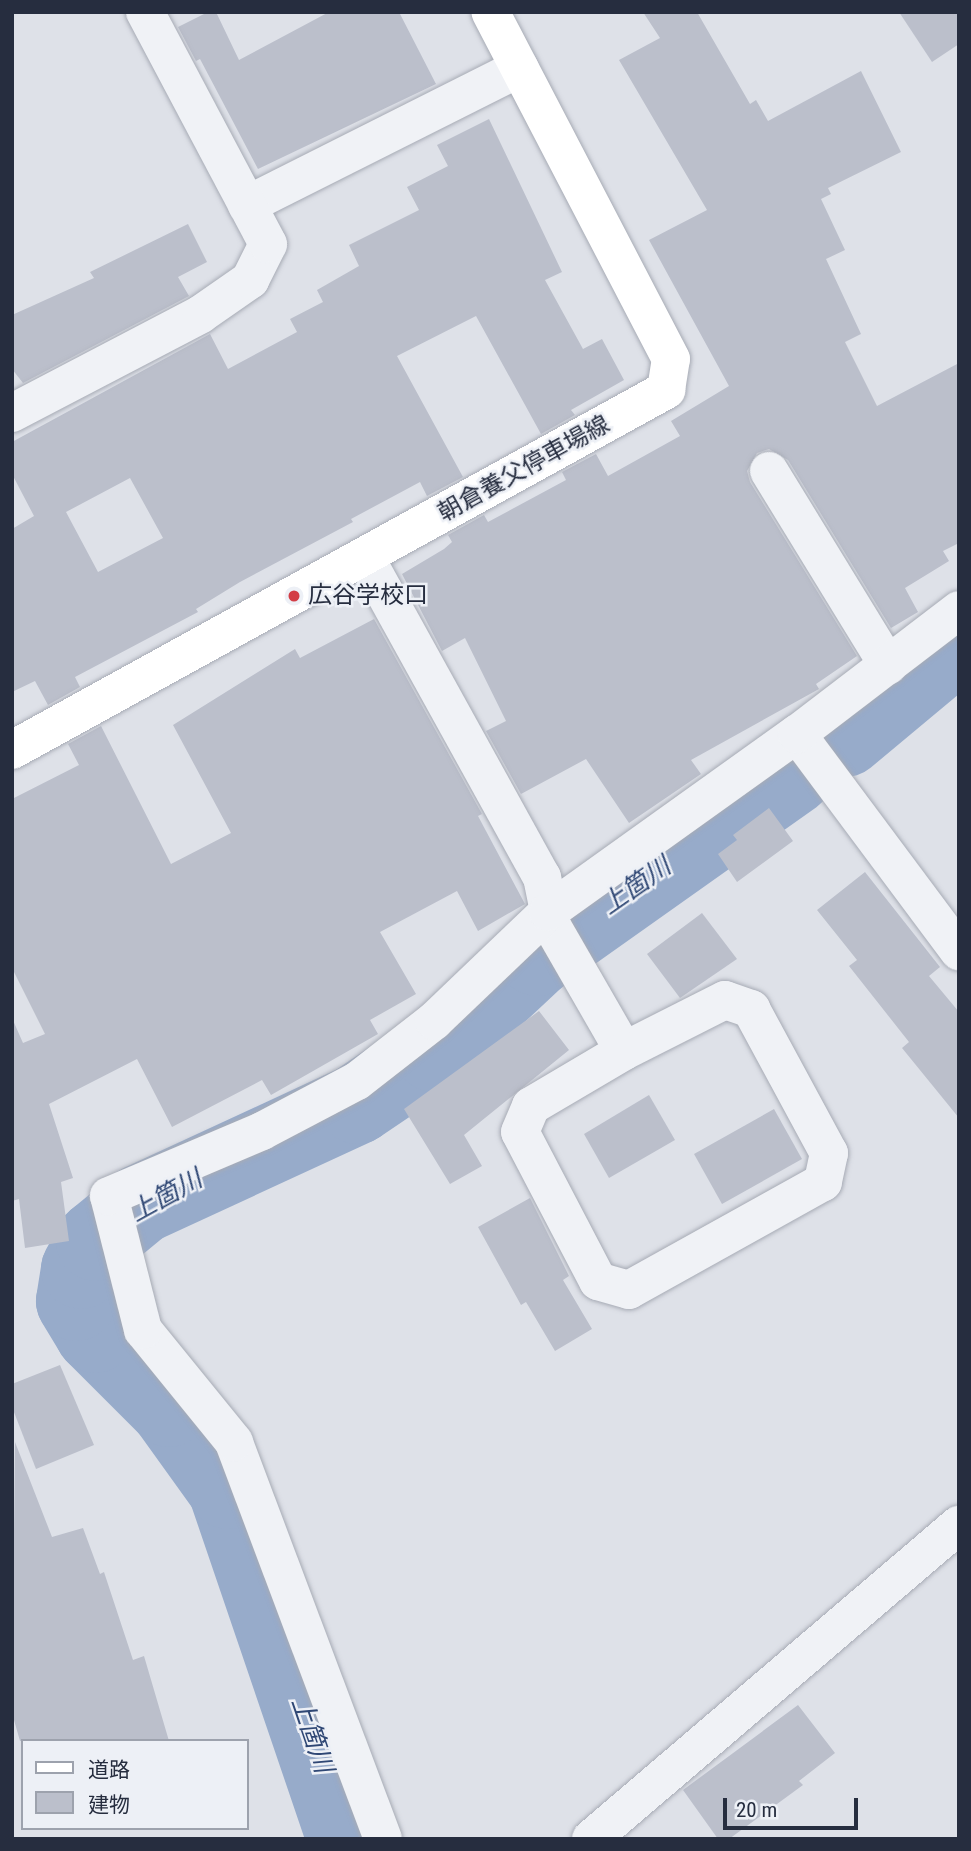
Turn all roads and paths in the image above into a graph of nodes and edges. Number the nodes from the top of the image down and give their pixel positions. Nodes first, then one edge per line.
1 (145, 12) edge
2 (490, 12) edge
3 (519, 68) junction
4 (247, 205) junction
5 (12, 412) edge
6 (769, 471) dead end
7 (365, 557) junction
8 (959, 610) edge
9 (888, 665) junction
10 (797, 734) junction
11 (12, 750) edge
12 (555, 928) junction
13 (959, 951) edge
14 (624, 1051) junction
15 (959, 1525) edge
16 (595, 1838) edge
17 (383, 1839) edge

1 - 4 street
2 - 3 main road, 朝倉養父停車場線
3 - 4 street
3 - 7 main road, 朝倉養父停車場線
4 - 5 street
6 - 9 street
7 - 11 main road, 朝倉養父停車場線
7 - 12 street
8 - 9 street
9 - 10 street
10 - 12 street
10 - 13 street
12 - 14 street
12 - 17 street
14 - 14 street
15 - 16 street

